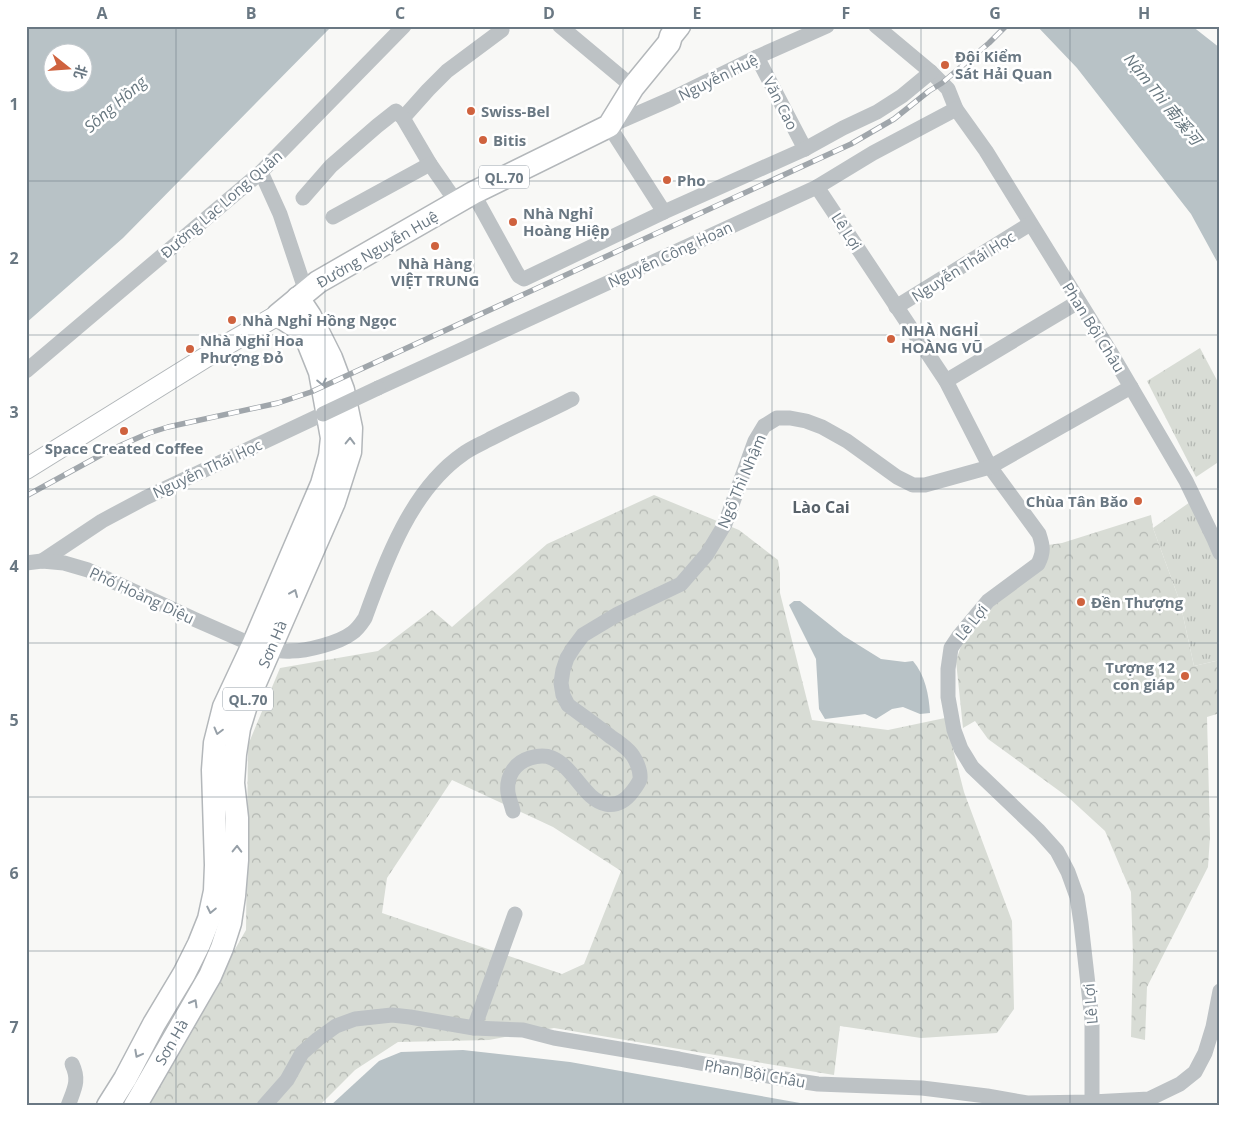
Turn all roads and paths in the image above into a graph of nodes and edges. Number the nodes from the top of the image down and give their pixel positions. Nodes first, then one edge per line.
1 (404, 26) edge
2 (560, 26) edge
3 (679, 26) edge
4 (827, 26) edge
5 (876, 26) edge
6 (502, 30) dead end
7 (758, 57) junction
8 (931, 72) junction
9 (633, 88) junction
10 (956, 109) junction
11 (403, 118) junction
12 (608, 126) junction
13 (805, 149) junction
14 (430, 164) junction
15 (261, 172) junction
16 (817, 187) junction
17 (303, 198) dead end
18 (465, 198) junction
19 (664, 212) junction
20 (332, 217) dead end
21 (1030, 224) junction
22 (302, 295) junction
23 (1078, 302) junction
24 (896, 307) junction
25 (278, 315) junction
26 (26, 371) edge
27 (946, 381) junction
28 (1131, 387) junction
29 (378, 388) joint
30 (572, 399) dead end
31 (990, 467) junction
32 (26, 469) edge
33 (1220, 553) edge
34 (42, 561) junction
35 (26, 563) edge
36 (262, 647) junction
37 (513, 811) dead end
38 (515, 914) dead end
39 (1220, 991) edge
40 (474, 1028) junction
41 (72, 1064) dead end
42 (1092, 1102) junction
43 (68, 1106) edge
44 (108, 1106) edge
45 (135, 1106) edge
46 (264, 1106) edge

1 - 15 street, Đường Lạc Long Quân
2 - 9 street
3 - 9 highway
4 - 7 street, Nguyễn Huệ
5 - 8 street, Phan Bội Châu
6 - 11 street
7 - 12 street, Nguyễn Huệ
7 - 13 street, Văn Cao
8 - 10 street, Phan Bội Châu
8 - 13 street
9 - 12 highway
10 - 16 street, Nguyễn Công Hoan
10 - 21 street, Phan Bội Châu
11 - 14 street
11 - 17 street
12 - 18 highway, Đường Nguyễn Huệ / QL.70
12 - 19 street
13 - 19 street
14 - 18 street
14 - 20 street
15 - 22 street
15 - 26 street, Đường Lạc Long Quân
16 - 24 street, Lê Lợi
16 - 29 street, Nguyễn Công Hoan
18 - 19 street
18 - 22 highway, Đường Nguyễn Huệ / QL.70
21 - 23 street, Phan Bội Châu
21 - 24 street, Nguyễn Thái Học
22 - 25 highway, Đường Nguyễn Huệ / QL.70
36 -> 22 highway, Sơn Hà / QL.70
23 - 27 street
23 - 28 street, Phan Bội Châu
24 - 27 street, Lê Lợi
25 - 32 main road, Đường Nguyễn Huệ
25 -> 36 highway, Sơn Hà / QL.70
27 - 31 street, Lê Lợi
28 - 31 street, Ngô Thì Nhậm
28 - 33 street, Phan Bội Châu
29 - 34 street, Nguyễn Thái Học, bridge
30 - 36 street
31 - 37 street, Ngô Thì Nhậm
31 - 42 street, Lê Lợi
34 - 35 street, Phố Hoàng Diệu
34 - 36 street, Phố Hoàng Diệu
36 -> 44 highway, Sơn Hà / QL.70
45 -> 36 highway, Sơn Hà / QL.70
38 - 40 street
39 - 42 street, Phan Bội Châu
40 - 42 street, Phan Bội Châu
40 - 46 street, Phan Bội Châu
41 - 43 street

